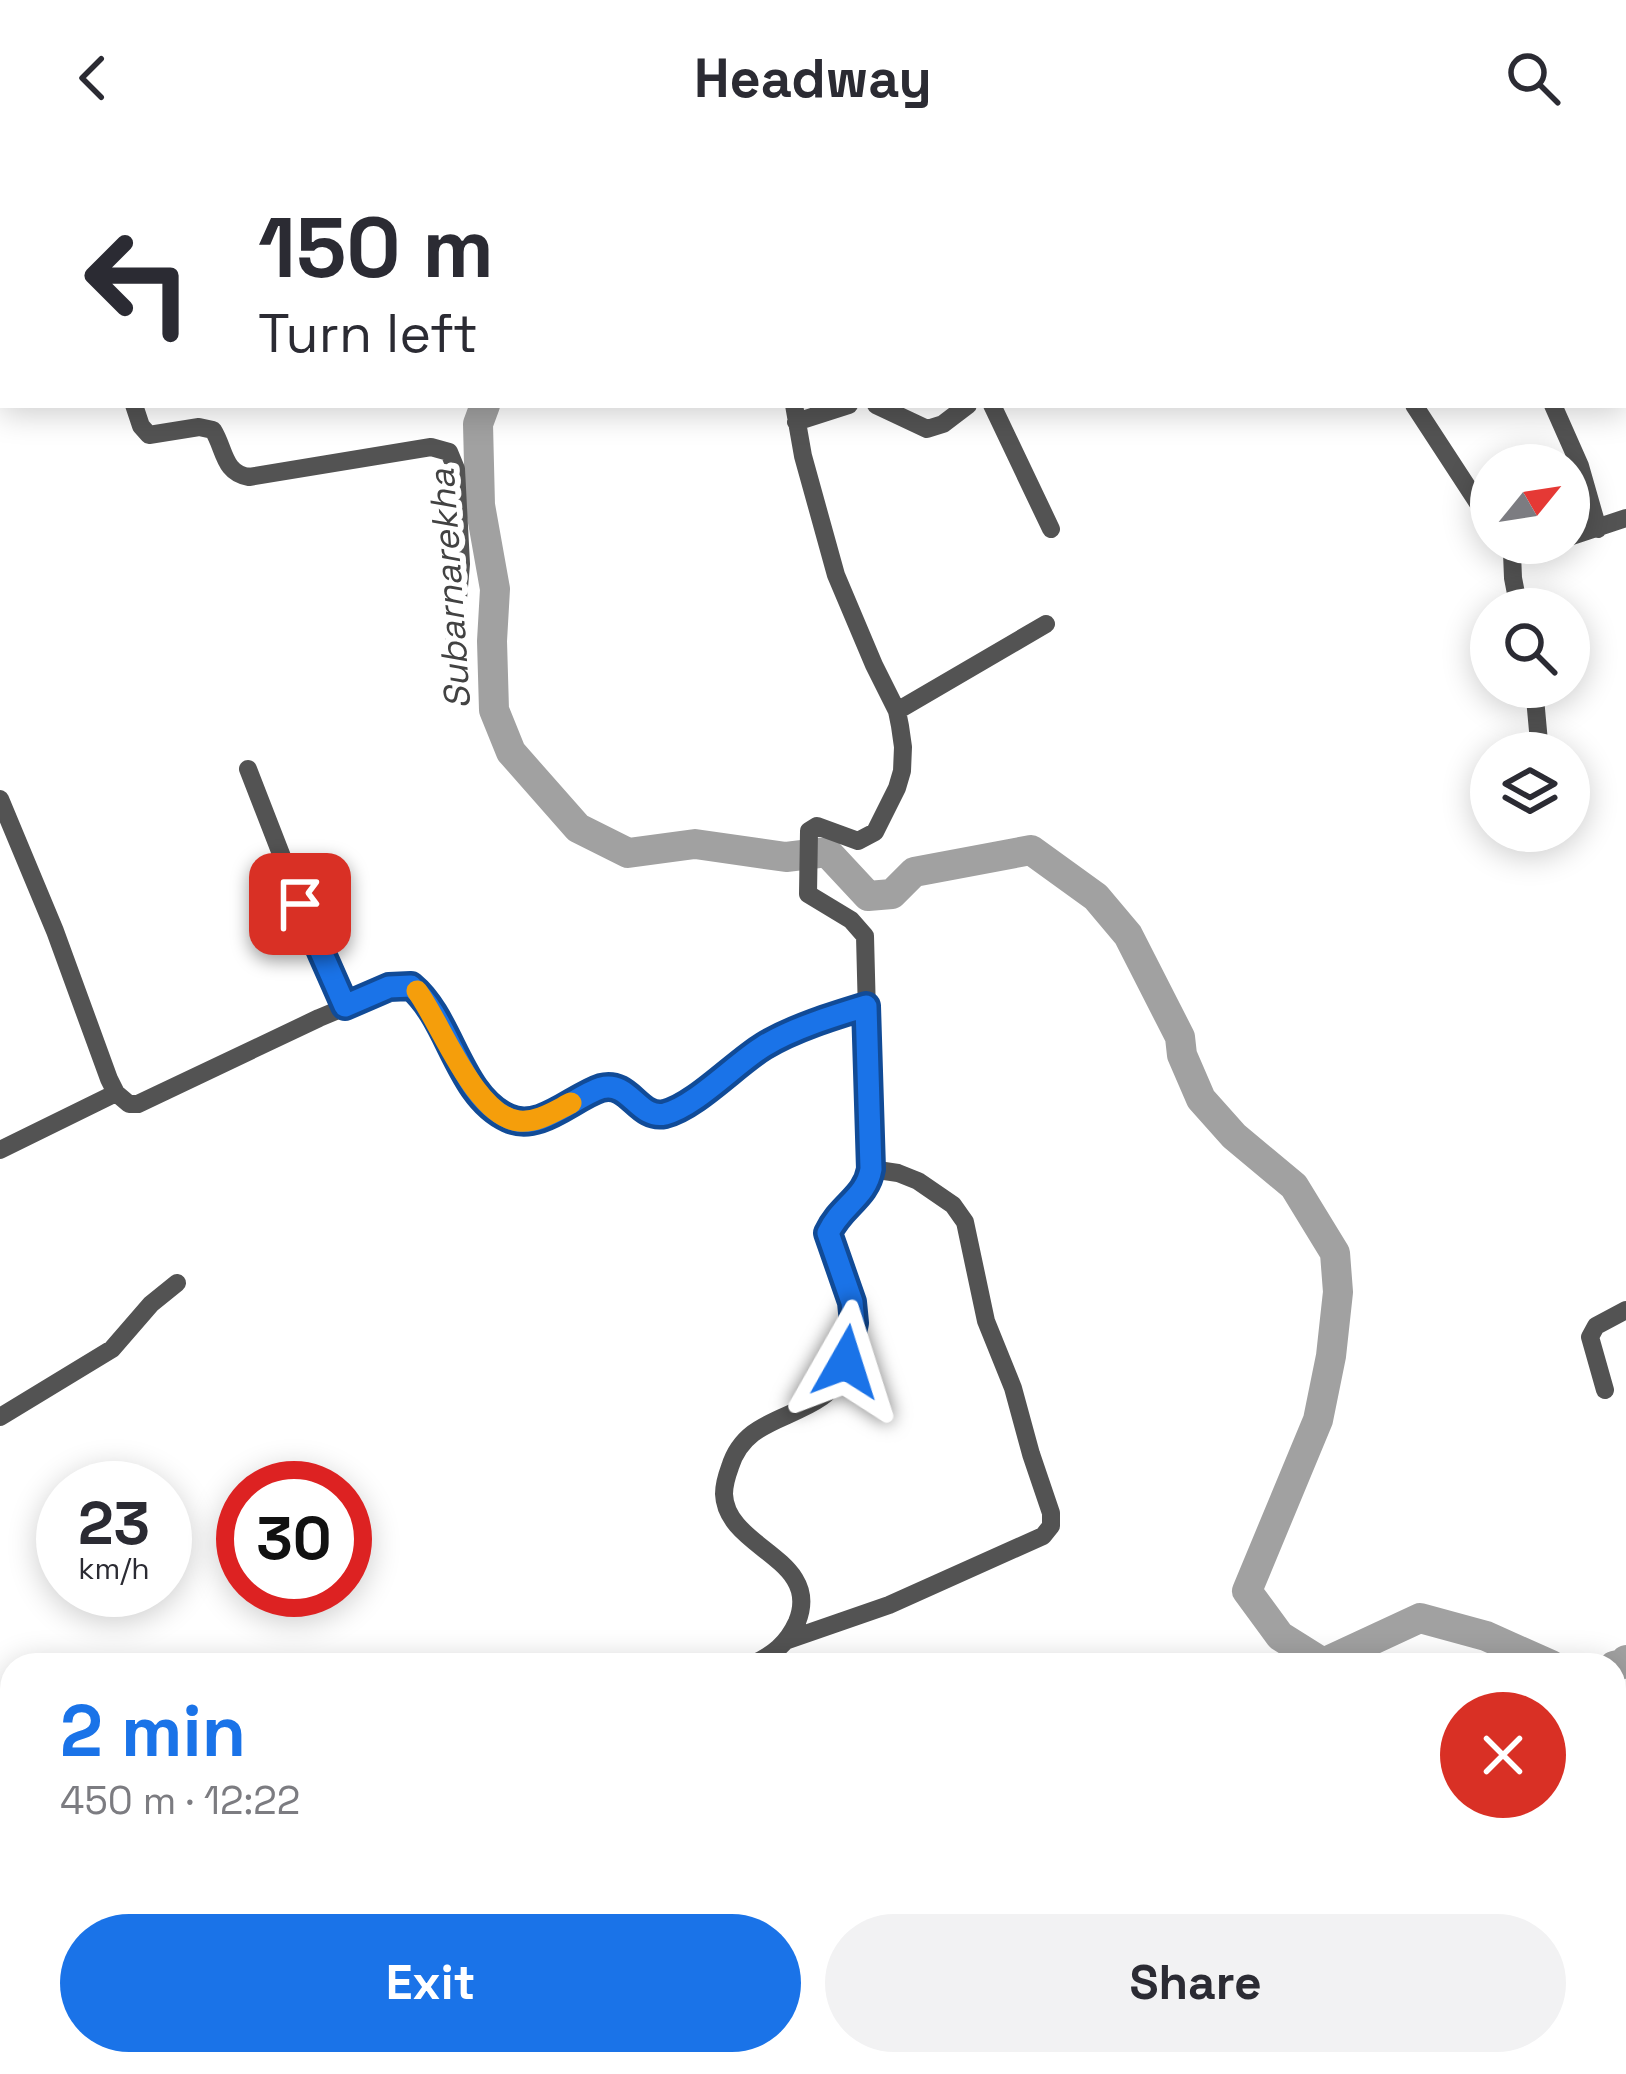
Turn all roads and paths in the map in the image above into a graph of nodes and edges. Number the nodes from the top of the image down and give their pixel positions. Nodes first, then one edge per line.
1 (135, 408) edge
2 (831, 408) edge
3 (883, 408) edge
4 (964, 408) edge
5 (993, 408) edge
6 (1416, 408) edge
7 (1553, 408) edge
8 (795, 414) edge
9 (1470, 491) edge
10 (1626, 518) edge
11 (1598, 529) junction
12 (1051, 530) dead end
13 (1590, 531) edge
14 (1046, 624) dead end
15 (453, 656) dead end
16 (897, 710) junction
17 (248, 769) dead end
18 (0, 799) edge
19 (345, 1006) junction
20 (866, 1006) junction
21 (116, 1093) junction
22 (0, 1150) edge
23 (871, 1169) junction
24 (177, 1283) dead end
25 (1626, 1310) edge
26 (1605, 1390) dead end
27 (0, 1417) edge
28 (788, 1640) junction
29 (773, 1653) edge

1 - 15 street
2 - 8 street
3 - 4 street
5 - 12 street
6 - 9 street
7 - 11 street
8 - 16 street
10 - 11 street
11 - 13 street
14 - 16 street
16 - 20 street
17 - 19 street
18 - 21 street
19 - 20 street
19 - 21 street
20 - 23 street
21 - 22 street
23 - 28 street
23 - 28 street
24 - 27 street
25 - 26 street
28 - 29 street

